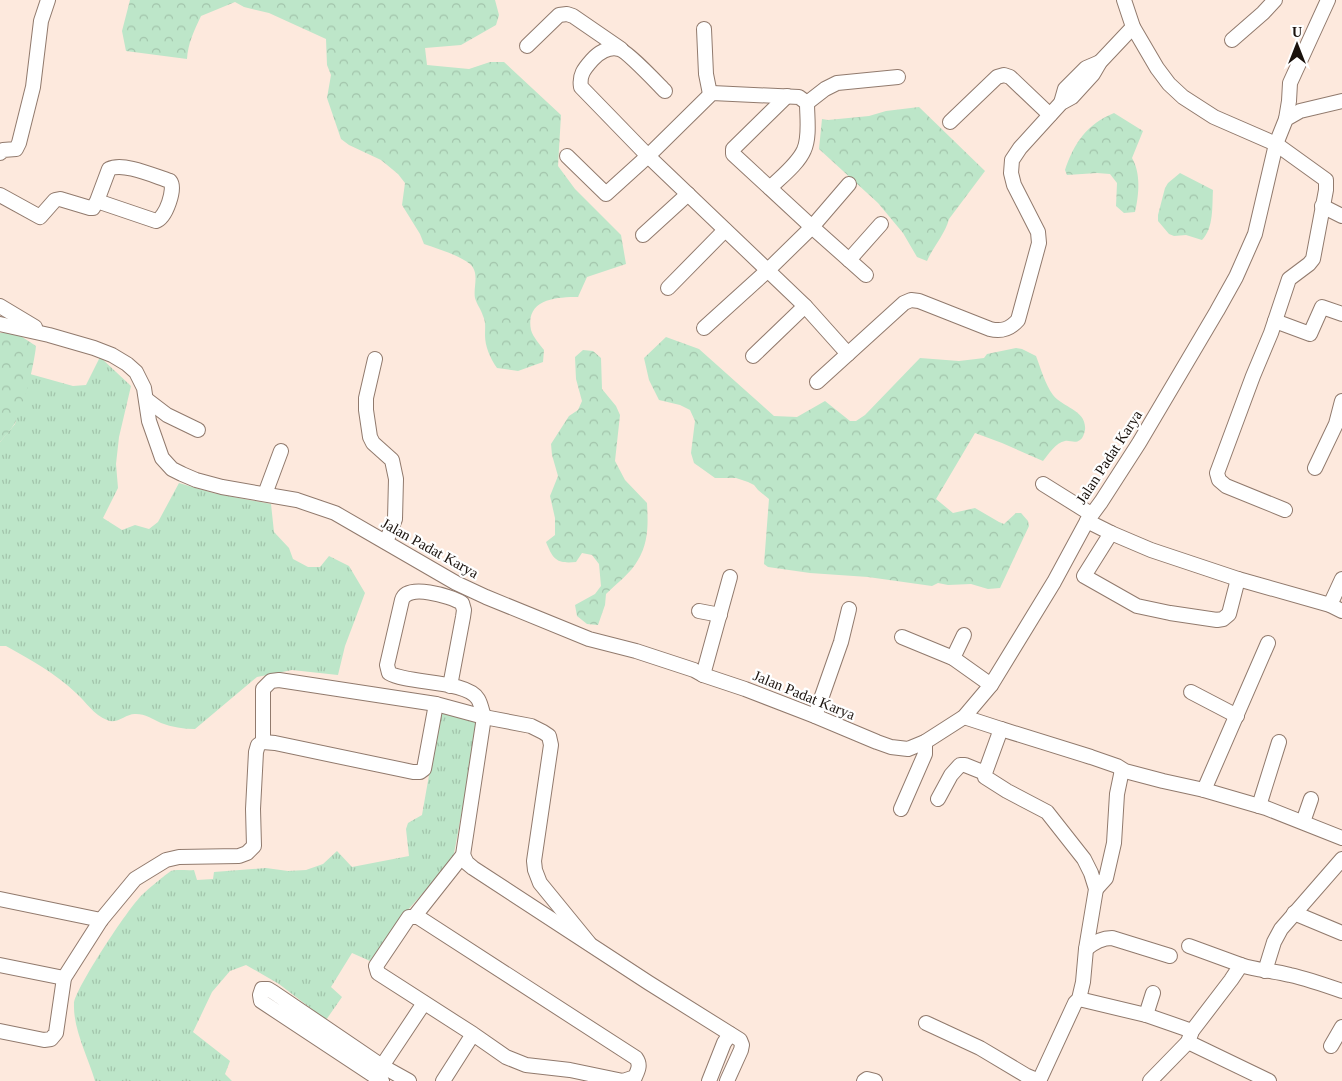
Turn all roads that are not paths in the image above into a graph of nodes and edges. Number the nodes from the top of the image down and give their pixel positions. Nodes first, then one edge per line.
1 (48, 0) edge
2 (1124, 0) edge
3 (1275, 0) edge
4 (1328, 0) edge
5 (1133, 28) junction
6 (704, 29) dead end
7 (1232, 40) dead end
8 (527, 46) dead end
9 (621, 49) junction
10 (898, 77) dead end
11 (665, 91) dead end
12 (710, 94) junction
13 (788, 96) junction
14 (1342, 102) edge
15 (807, 103) junction
16 (1050, 115) junction
17 (1286, 119) junction
18 (950, 122) dead end
19 (1276, 144) junction
20 (0, 153) edge
21 (567, 156) dead end
22 (648, 156) junction
23 (849, 184) dead end
24 (770, 188) junction
25 (688, 194) junction
26 (0, 195) edge
27 (97, 201) junction
28 (1322, 206) junction
29 (1342, 216) edge
30 (881, 224) dead end
31 (812, 227) junction
32 (725, 230) junction
33 (643, 235) dead end
34 (849, 260) junction
35 (768, 271) junction
36 (866, 275) dead end
37 (668, 288) dead end
38 (0, 306) edge
39 (805, 306) junction
40 (1342, 314) edge
41 (1275, 321) junction
42 (0, 324) edge
43 (704, 328) dead end
44 (49, 335) junction
45 (848, 354) junction
46 (753, 356) dead end
47 (375, 359) dead end
48 (817, 382) dead end
49 (146, 399) junction
50 (1342, 401) edge
51 (198, 430) dead end
52 (281, 451) dead end
53 (1315, 468) dead end
54 (1043, 484) dead end
55 (265, 494) junction
56 (1285, 510) dead end
57 (1089, 518) junction
58 (1111, 533) junction
59 (386, 542) junction
60 (1064, 565) junction
61 (1084, 576) junction
62 (730, 577) dead end
63 (1238, 579) junction
64 (1342, 579) edge
65 (850, 608) dead end
66 (1336, 608) edge
67 (698, 612) dead end
68 (720, 615) junction
69 (964, 635) dead end
70 (902, 637) dead end
71 (1268, 643) dead end
72 (953, 658) junction
73 (704, 676) junction
74 (991, 685) junction
75 (450, 686) junction
76 (1191, 692) dead end
77 (436, 704) junction
78 (815, 716) junction
79 (1237, 716) junction
80 (484, 717) junction
81 (964, 717) junction
82 (1000, 729) junction
83 (263, 742) junction
84 (925, 742) junction
85 (1279, 742) dead end
86 (1122, 770) junction
87 (984, 773) junction
88 (1204, 790) junction
89 (938, 798) dead end
90 (1311, 798) dead end
91 (1259, 806) junction
92 (900, 810) dead end
93 (1303, 822) junction
94 (1342, 838) edge
95 (463, 855) junction
96 (1342, 859) edge
97 (1096, 889) junction
98 (0, 899) edge
99 (1294, 913) junction
100 (414, 917) junction
101 (101, 920) junction
102 (1342, 933) edge
103 (589, 943) junction
104 (1189, 946) dead end
105 (1086, 949) junction
106 (1170, 956) dead end
107 (0, 965) edge
108 (1241, 965) junction
109 (1264, 971) junction
110 (64, 978) junction
111 (1342, 991) edge
112 (1153, 993) dead end
113 (1079, 999) junction
114 (424, 1003) junction
115 (1146, 1015) junction
116 (926, 1023) dead end
117 (1342, 1026) edge
118 (0, 1031) edge
119 (473, 1034) junction
120 (730, 1034) junction
121 (1190, 1036) junction
122 (1331, 1046) dead end
123 (380, 1075) edge
124 (409, 1081) edge
125 (444, 1081) edge
126 (709, 1081) edge
127 (727, 1081) edge
128 (864, 1081) edge
129 (875, 1081) edge
130 (1039, 1081) edge
131 (1150, 1081) edge
132 (1269, 1081) edge

1 - 20 street
2 - 5 street
3 - 7 street
4 - 17 street, Jalan Padat Karya
5 - 16 street
5 - 19 street
6 - 12 street
8 - 9 street
9 - 11 street
9 - 22 street
10 - 15 street
12 - 13 street
12 - 22 street
13 - 15 street
13 - 24 street
14 - 17 street
15 - 24 street
16 - 18 street
16 - 45 street
17 - 19 street, Jalan Padat Karya
19 - 28 street
19 - 57 street, Jalan Padat Karya
21 - 22 street
22 - 25 street
23 - 31 street
24 - 31 street
25 - 32 street
25 - 33 street
26 - 27 street
27 - 27 street
28 - 29 street
28 - 41 street
30 - 34 street
31 - 34 street
31 - 35 street
32 - 35 street
32 - 37 street
34 - 36 street
35 - 39 street
35 - 43 street
38 - 44 street
39 - 45 street
39 - 46 street
40 - 41 street
41 - 56 street
42 - 44 street, Jalan Padat Karya
44 - 49 street, Jalan Padat Karya
45 - 48 street
47 - 59 street
49 - 51 street
49 - 55 street, Jalan Padat Karya
50 - 53 street
52 - 55 street
54 - 57 street
55 - 59 street, Jalan Padat Karya
57 - 58 street
57 - 60 street, Jalan Padat Karya
58 - 61 street
58 - 63 street
59 - 73 street, Jalan Padat Karya
60 - 61 street
60 - 74 street, Jalan Padat Karya
61 - 63 street
62 - 68 street
63 - 66 street
64 - 66 street
65 - 78 street
67 - 68 street
68 - 73 street
69 - 72 street
70 - 72 street
71 - 79 street
72 - 74 street
73 - 78 street, Jalan Padat Karya
74 - 81 street, Jalan Padat Karya
75 - 75 street
75 - 80 street
76 - 79 street
77 - 80 street
77 - 83 street
77 - 83 street
78 - 84 street, Jalan Padat Karya
79 - 88 street
80 - 95 street
80 - 103 street
81 - 82 street
81 - 84 street, Jalan Padat Karya
82 - 86 street
82 - 87 street
83 - 101 street
84 - 92 street
85 - 91 street
86 - 88 street
86 - 97 street
87 - 89 street
87 - 97 street
88 - 91 street
90 - 93 street
91 - 93 street
93 - 94 street
95 - 100 street
95 - 103 street
96 - 99 street
97 - 105 street
98 - 101 street
99 - 102 street
99 - 109 street
100 - 114 street
100 - 119 street
101 - 110 street
103 - 120 street
104 - 108 street
105 - 106 street
105 - 113 street
107 - 110 street
108 - 109 street
108 - 121 street
109 - 111 street
110 - 118 street
112 - 115 street
113 - 115 street
113 - 130 street
114 - 119 street
114 - 123 street
115 - 121 street
116 - 130 street
117 - 122 street
119 - 125 street
120 - 126 street
120 - 127 street
121 - 131 street
121 - 132 street
123 - 123 street
123 - 124 street
128 - 129 street

